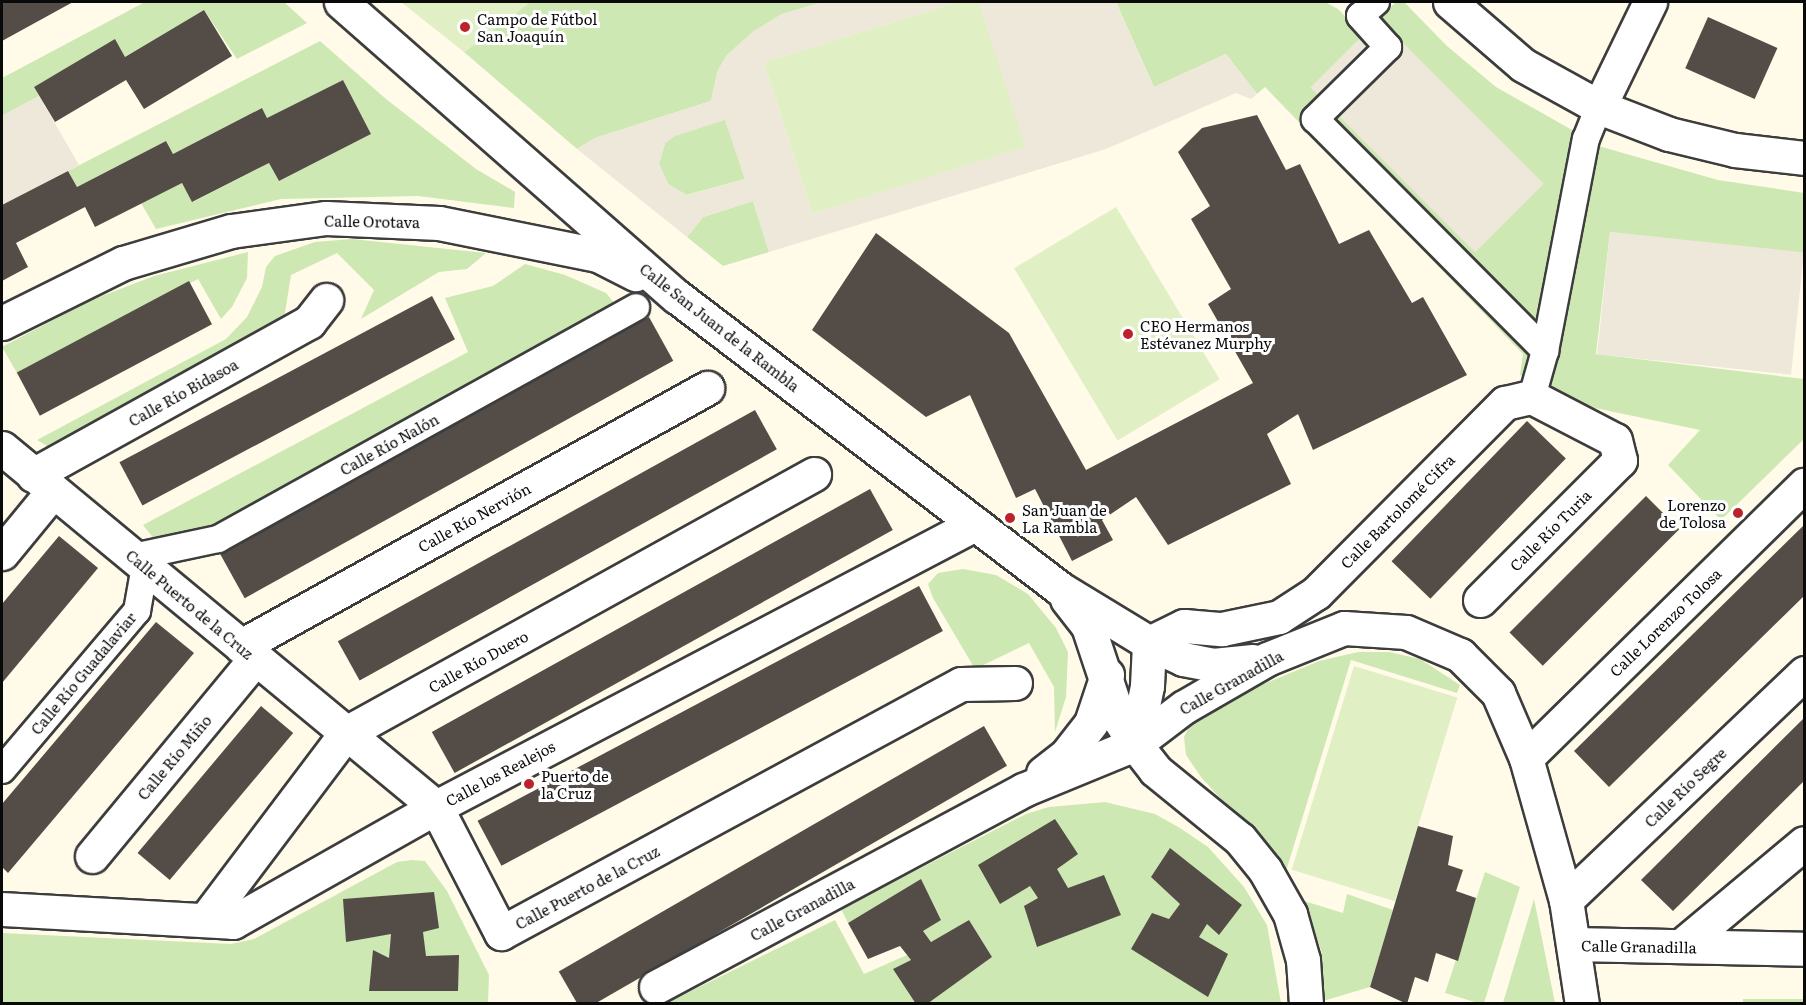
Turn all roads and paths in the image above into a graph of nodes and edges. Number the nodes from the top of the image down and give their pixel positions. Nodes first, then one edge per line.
1 (341, 2) edge
2 (1376, 2) edge
3 (1450, 2) edge
4 (1650, 2) edge
5 (1599, 107) junction
6 (1804, 158) edge
7 (676, 296) junction
8 (326, 300) dead end
9 (636, 307) dead end
10 (2, 323) edge
11 (1545, 351) junction
12 (706, 388) dead end
13 (1532, 397) junction
14 (2, 448) edge
15 (814, 474) dead end
16 (43, 483) junction
17 (1804, 485) edge
18 (975, 524) junction
19 (2, 553) edge
20 (139, 562) junction
21 (1059, 588) junction
22 (1480, 600) dead end
23 (1149, 643) junction
24 (248, 652) junction
25 (1267, 659) junction
26 (1804, 672) edge
27 (1107, 675) junction
28 (1015, 683) dead end
29 (1147, 686) junction
30 (1184, 707) junction
31 (346, 733) junction
32 (1135, 744) junction
33 (1526, 758) junction
34 (2, 770) edge
35 (1023, 789) junction
36 (436, 807) junction
37 (1804, 843) edge
38 (92, 856) dead end
39 (1566, 900) junction
40 (2, 909) edge
41 (205, 920) junction
42 (1573, 944) junction
43 (1680, 946) junction
44 (1804, 949) edge
45 (657, 987) dead end
46 (1306, 1004) edge
47 (1582, 1004) edge

1 - 7 street, Calle San Juan de la Rambla
2 - 11 street
3 - 5 street
4 - 5 street
5 - 6 street
5 - 11 street
7 - 10 street, Calle Orotava
7 - 18 street, Calle San Juan de la Rambla
8 - 16 street, Calle Río Bidasoa
9 - 20 street, Calle Río Nalón
11 - 13 street
12 - 24 street, Calle Río Nervión
13 - 22 street, Calle Río Turia
13 - 23 street, Calle Bartolomé Cifra
14 - 16 street, Calle Puerto de la Cruz
15 - 31 street, Calle Río Duero
16 - 19 street
16 - 20 street, Calle Puerto de la Cruz
17 - 33 street, Calle Lorenzo Tolosa
18 - 21 street, Calle San Juan de la Rambla
18 - 36 street, Calle los Realejos
20 - 24 street, Calle Puerto de la Cruz
20 - 34 street, Calle Río Guadalaviar
21 - 23 street, Calle San Juan de la Rambla
21 - 27 street, Calle San Juan de la Rambla
23 - 25 street, Calle San Juan de la Rambla
23 - 29 street
24 - 31 street, Calle Puerto de la Cruz
24 - 38 street, Calle Río Miño
25 - 30 street, Calle Granadilla
25 - 33 street, Calle Granadilla
26 - 39 street, Calle Río Segre
27 - 32 street, Calle San Juan de la Rambla
27 - 35 street
28 - 36 street, Calle Puerto de la Cruz
29 - 30 street
29 - 32 street
30 - 32 street, Calle Granadilla
31 - 36 street, Calle Puerto de la Cruz
31 - 41 street, Calle Río Duero
32 - 35 street, Calle Granadilla
32 - 46 street, Calle San Juan de la Rambla
33 - 39 street, Calle Granadilla
35 - 45 street, Calle Granadilla
36 - 41 street, Calle los Realejos
37 - 43 street
39 - 42 street, Calle Granadilla
40 - 41 street, Calle los Realejos
42 - 43 street, Calle Granadilla
42 - 47 street
43 - 44 street, Calle Granadilla

